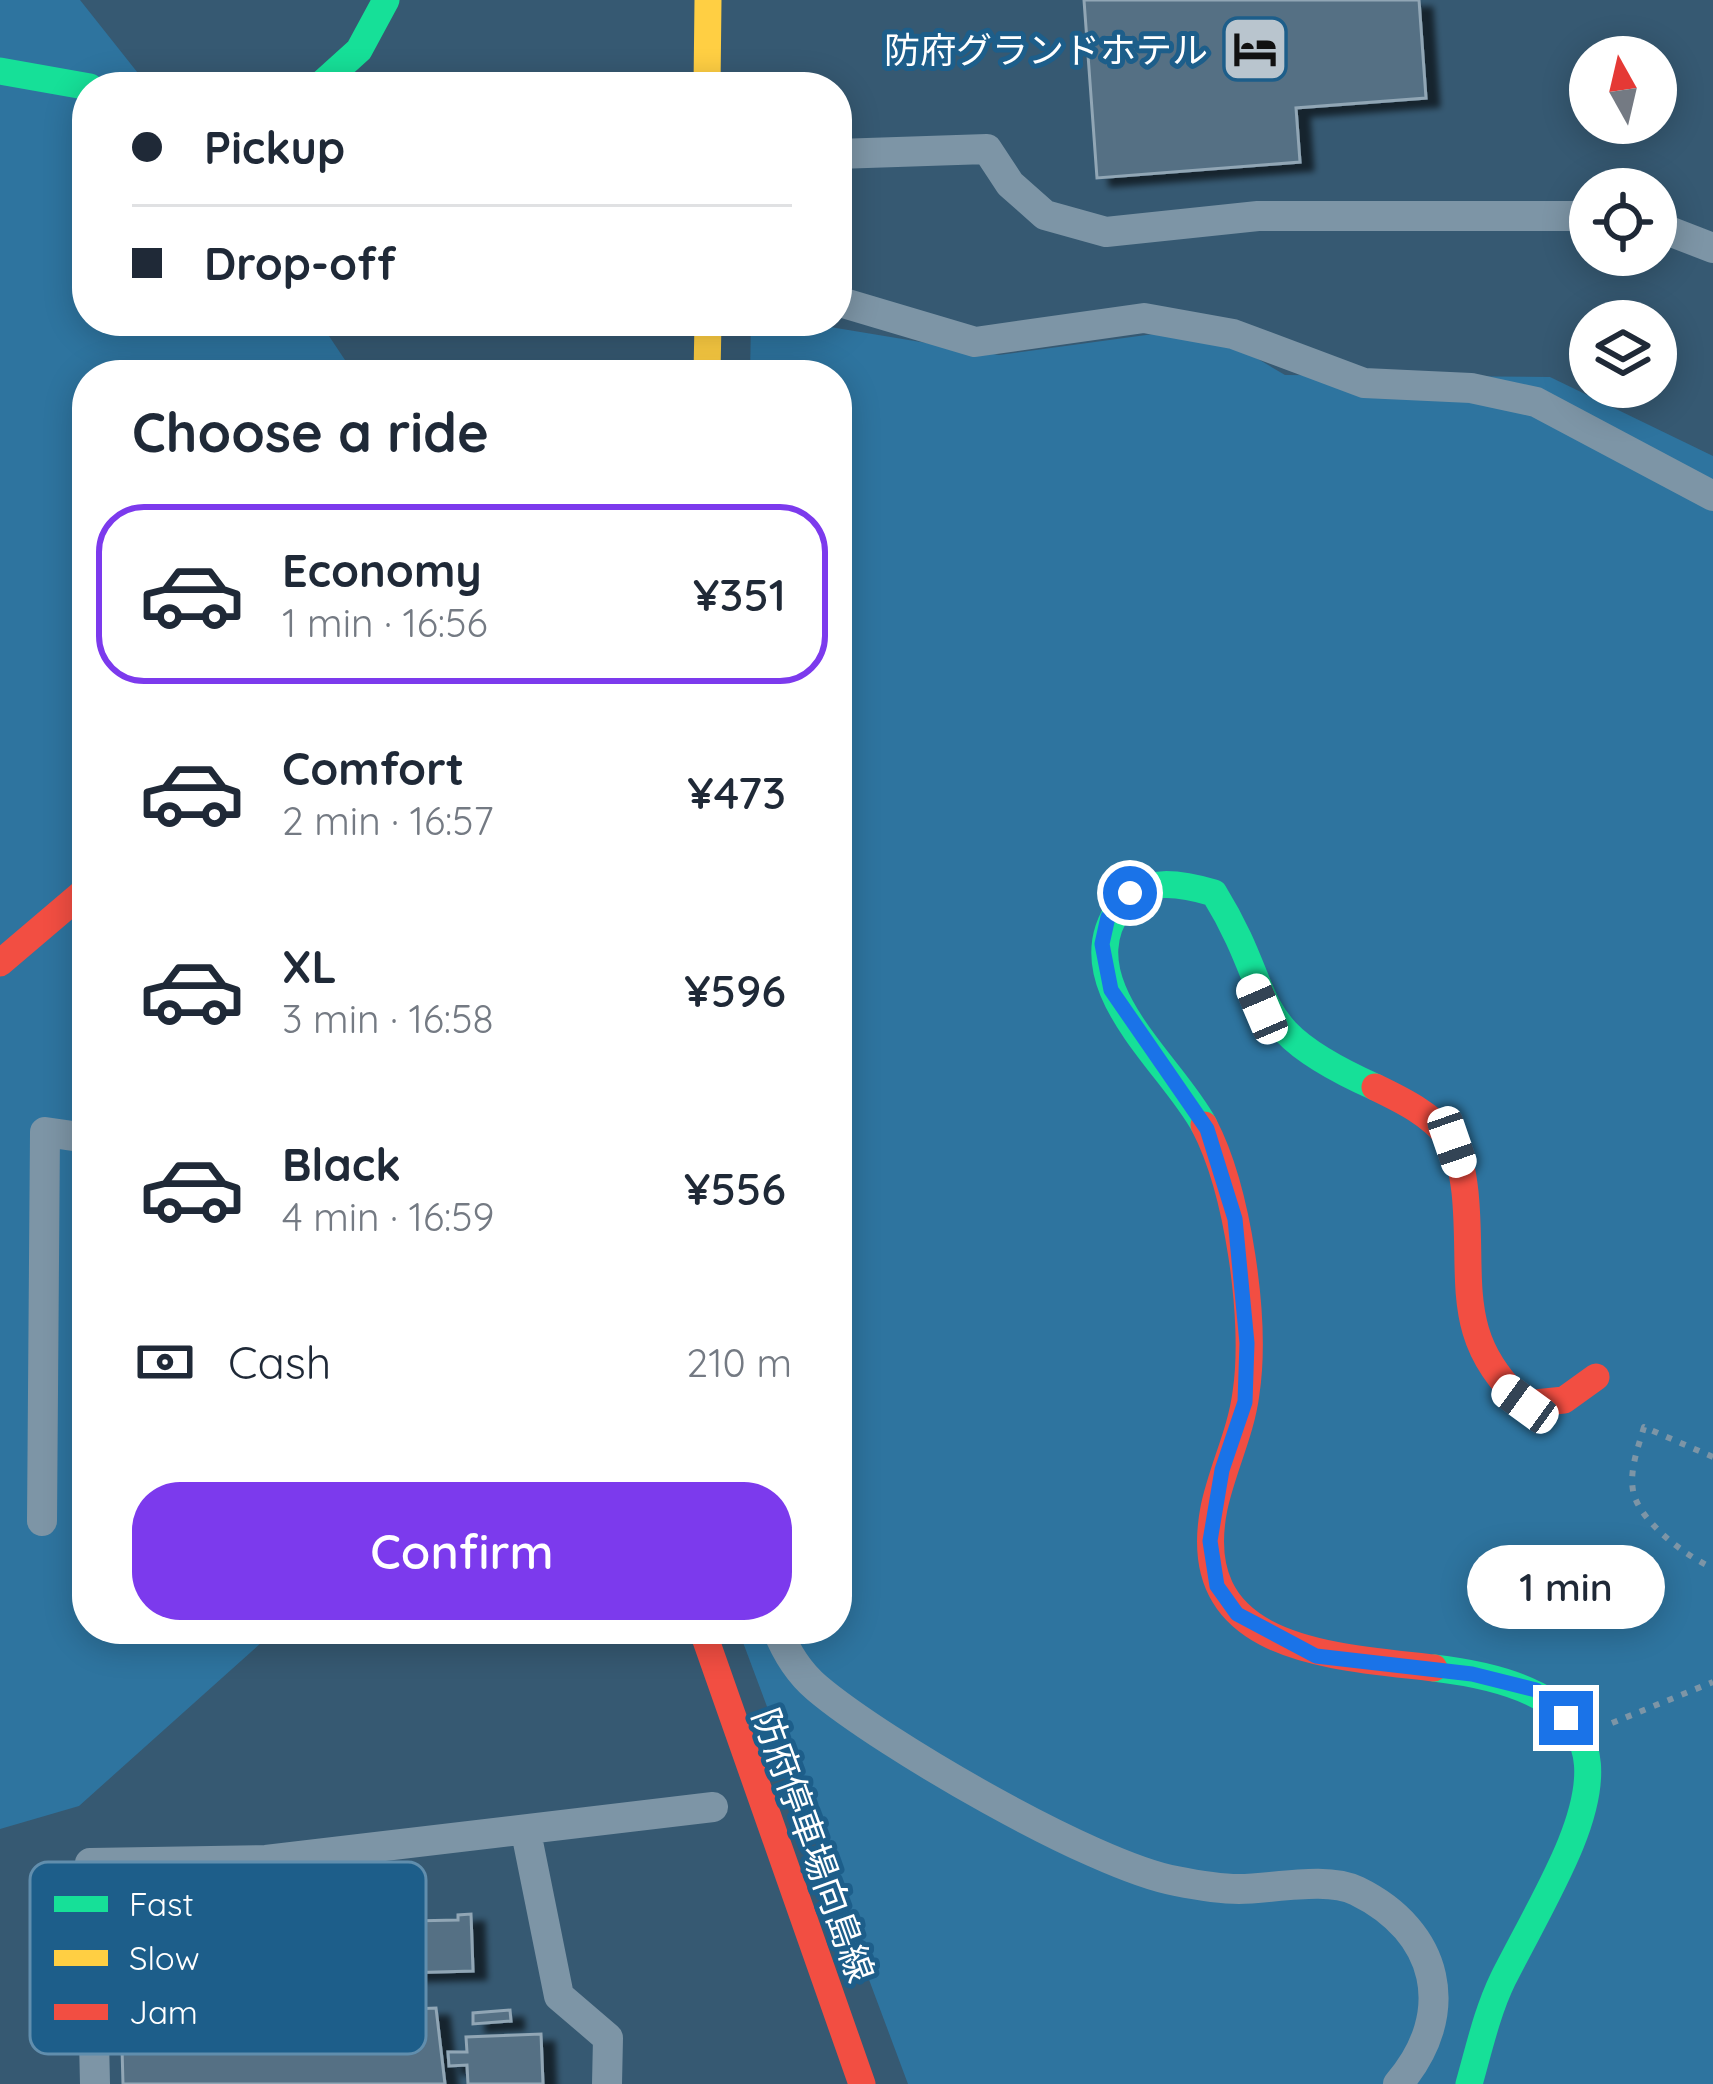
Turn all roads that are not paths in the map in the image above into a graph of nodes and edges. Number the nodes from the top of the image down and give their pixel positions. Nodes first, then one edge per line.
1 (386, 0) edge
2 (708, 0) edge
3 (0, 71) edge
4 (341, 72) edge
5 (707, 72) edge
6 (72, 84) edge
7 (852, 154) edge
8 (1569, 216) edge
9 (1677, 234) edge
10 (1713, 248) edge
11 (852, 305) edge
12 (1713, 496) edge
13 (72, 902) edge
14 (0, 963) edge
15 (72, 1136) edge
16 (1596, 1377) dead end
17 (42, 1521) dead end
18 (707, 1644) edge
19 (783, 1644) edge
20 (712, 1808) dead end
21 (526, 1832) junction
22 (178, 1862) edge
23 (94, 2054) edge
24 (95, 2084) edge
25 (607, 2084) edge
26 (862, 2084) edge
27 (1397, 2084) edge
28 (1469, 2084) edge

1 - 4 street
2 - 5 street
3 - 6 street
7 - 8 street
9 - 10 street
11 - 12 street
13 - 14 street
15 - 17 street
16 - 28 street
18 - 26 street, 防府停車場向島線
19 - 27 street
20 - 21 street
21 - 22 street
21 - 25 street
23 - 24 street

